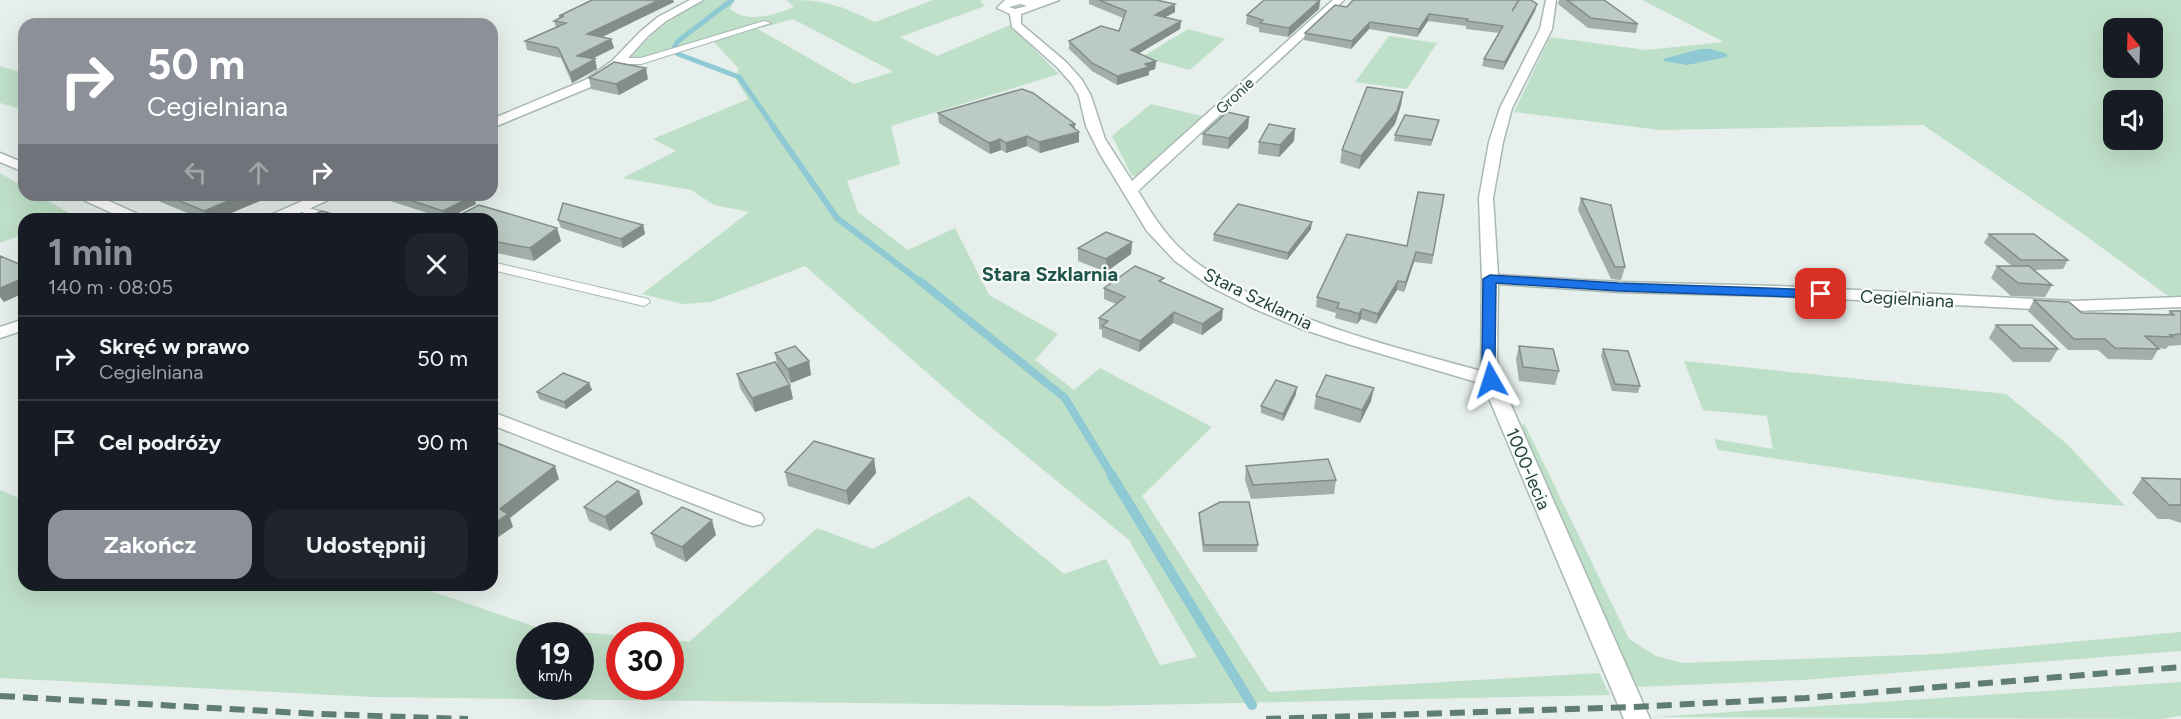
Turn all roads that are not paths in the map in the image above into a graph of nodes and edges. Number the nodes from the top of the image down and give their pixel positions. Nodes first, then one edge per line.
1 (698, 0) edge
2 (1054, 0) edge
3 (1339, 0) edge
4 (1551, 0) edge
5 (1007, 5) edge
6 (767, 22) dead end
7 (620, 61) junction
8 (498, 121) edge
9 (0, 157) edge
10 (18, 165) edge
11 (1131, 190) junction
12 (97, 201) edge
13 (315, 201) edge
14 (299, 208) junction
15 (124, 213) edge
16 (287, 213) edge
17 (316, 213) edge
18 (498, 267) edge
19 (1490, 279) junction
20 (644, 302) dead end
21 (2181, 302) edge
22 (18, 326) edge
23 (0, 333) edge
24 (1491, 380) junction
25 (498, 420) edge
26 (753, 519) dead end
27 (1637, 719) edge

1 - 7 street
2 - 5 street
3 - 11 street, Gronie
4 - 19 street, 1000-lecia
5 - 11 street, Stara Szklarnia
6 - 7 lane
7 - 8 street
9 - 10 street
11 - 24 street, Stara Szklarnia
12 - 15 street
13 - 14 street
14 - 16 street
14 - 17 lane
18 - 20 lane
19 - 21 street, Cegielniana
19 - 24 street, 1000-lecia
22 - 23 street
24 - 27 street, 1000-lecia
25 - 26 street

